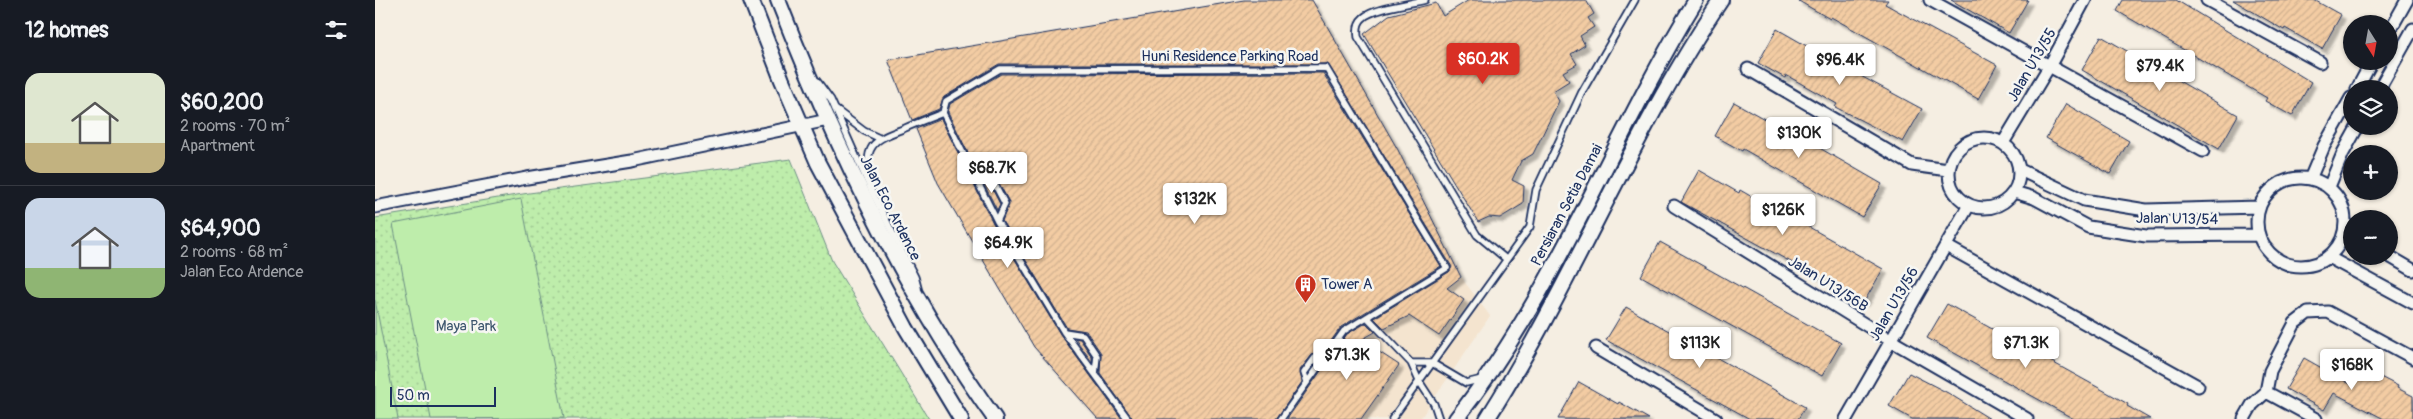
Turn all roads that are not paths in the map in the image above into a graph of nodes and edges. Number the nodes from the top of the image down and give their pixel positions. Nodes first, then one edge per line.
1 (751, 0) edge
2 (778, 0) edge
3 (1425, 0) edge
4 (1635, 0) edge
5 (1696, 0) edge
6 (1721, 0) edge
7 (1931, 0) edge
8 (2085, 0) edge
9 (2207, 0) edge
10 (2407, 0) edge
11 (2398, 16) edge
12 (2413, 29) edge
13 (2319, 62) dead end
14 (2050, 65) junction
15 (1748, 70) dead end
16 (2384, 80) edge
17 (2343, 112) edge
18 (943, 113) junction
19 (831, 114) junction
20 (802, 127) junction
21 (2353, 135) edge
22 (879, 138) junction
23 (2003, 143) junction
24 (2203, 151) dead end
25 (1948, 170) junction
26 (2019, 170) junction
27 (973, 173) junction
28 (2310, 179) junction
29 (2329, 187) junction
30 (872, 192) junction
31 (2014, 192) junction
32 (1969, 205) junction
33 (1674, 206) dead end
34 (375, 207) edge
35 (2259, 207) junction
36 (2343, 210) edge
37 (997, 221) junction
38 (2258, 235) junction
39 (2343, 240) edge
40 (1946, 246) junction
41 (2328, 257) junction
42 (1506, 259) junction
43 (2398, 261) edge
44 (2413, 270) edge
45 (2413, 303) edge
46 (923, 306) junction
47 (1367, 317) junction
48 (1064, 332) junction
49 (1890, 340) junction
50 (1595, 348) dead end
51 (2413, 358) edge
52 (1411, 362) junction
53 (1432, 362) junction
54 (1095, 374) junction
55 (1487, 378) junction
56 (1419, 381) junction
57 (2198, 386) dead end
58 (2266, 392) junction
59 (961, 419) edge
60 (995, 419) edge
61 (1128, 419) edge
62 (1281, 419) edge
63 (1392, 419) edge
64 (1439, 419) edge
65 (1455, 419) edge
66 (1487, 419) edge
67 (1716, 419) edge
68 (1846, 419) edge
69 (2027, 419) edge
70 (2244, 419) edge
71 (2316, 419) edge

1 - 20 street
2 - 19 street, Jalan Eco Ardence
3 - 42 lane
4 - 42 lane
5 - 55 street, Persiaran Setia Damai
6 - 66 street, Persiaran Setia Damai
7 - 14 street
8 - 14 street, Jalan U13/55
9 - 13 street
10 - 11 street
12 - 16 street
14 - 23 street, Jalan U13/55
14 - 24 street
15 - 25 street
17 - 28 street
18 - 22 lane
18 - 27 lane
18 - 47 lane, Huni Residence Parking Road
19 - 20 street
19 - 22 lane
19 - 30 lane
19 - 46 street, Jalan Eco Ardence
20 - 34 street
20 - 59 street
21 - 29 street
22 - 30 lane
23 - 25 street
23 - 26 street
25 - 32 street
26 - 31 street
26 - 35 street, Jalan U13/54
27 - 37 lane
27 - 37 lane
28 - 29 street
28 - 35 street
29 - 36 street
30 - 46 lane
31 - 32 street
31 - 38 street, Jalan U13/54
32 - 40 street, Jalan U13/56
33 - 49 street, Jalan U13/56B
35 - 38 street
37 - 48 lane
38 - 41 street
39 - 41 street
40 - 49 street, Jalan U13/56
40 - 57 street
41 - 45 street
42 - 53 lane
43 - 44 street
46 - 60 street, Jalan Eco Ardence
47 - 52 lane
47 - 62 lane
48 - 54 lane
48 - 54 lane
49 - 68 street, Jalan U13/56
49 - 69 street, Jalan U13/56B
50 - 67 street
51 - 58 street
52 - 53 lane
52 - 56 lane
53 - 55 lane
53 - 56 lane
54 - 61 lane
55 - 65 street, Persiaran Setia Damai
56 - 63 lane
56 - 64 lane
58 - 70 street
58 - 71 street

